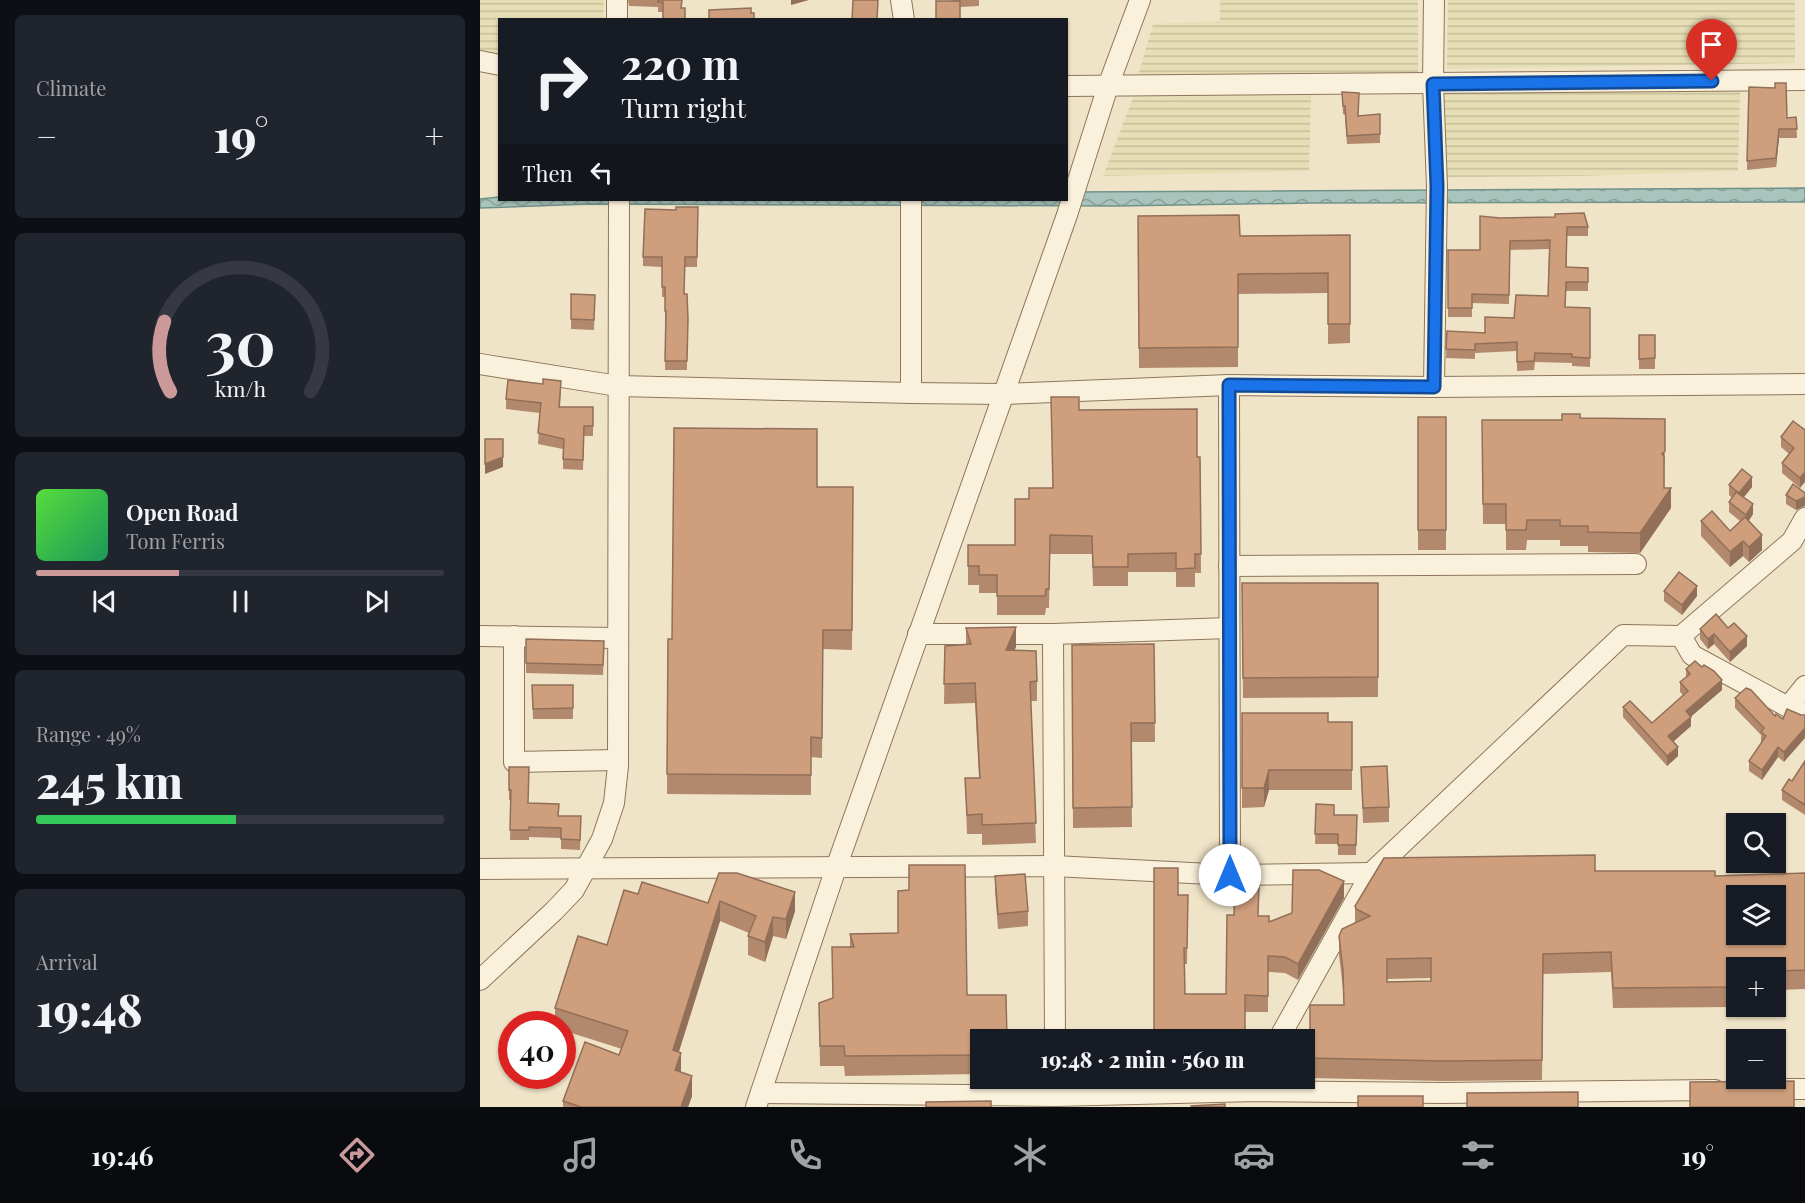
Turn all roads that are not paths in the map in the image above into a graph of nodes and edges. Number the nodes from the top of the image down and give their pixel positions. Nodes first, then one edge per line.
1 (617, 0) edge
2 (901, 0) edge
3 (1140, 0) edge
4 (1434, 0) edge
5 (617, 18) edge
6 (904, 18) edge
7 (480, 61) edge
8 (498, 65) edge
9 (1805, 80) edge
10 (1433, 84) junction
11 (1068, 86) edge
12 (1108, 86) junction
13 (619, 206) edge
14 (911, 206) edge
15 (480, 364) edge
16 (1805, 384) edge
17 (1229, 385) junction
18 (618, 386) junction
19 (1434, 387) junction
20 (911, 393) junction
21 (1003, 394) junction
22 (1805, 518) edge
23 (1636, 564) dead end
24 (1229, 566) junction
25 (1229, 628) junction
26 (918, 634) junction
27 (1053, 634) junction
28 (480, 636) edge
29 (514, 636) junction
30 (1681, 636) junction
31 (618, 638) junction
32 (1805, 686) edge
33 (1797, 710) edge
34 (618, 760) junction
35 (1053, 866) junction
36 (836, 868) junction
37 (480, 869) edge
38 (585, 870) junction
39 (1371, 873) junction
40 (1230, 875) junction
41 (480, 980) edge
42 (1055, 1029) edge
43 (1284, 1029) edge
44 (1805, 1089) edge
45 (1253, 1092) edge
46 (1056, 1094) edge
47 (758, 1100) edge
48 (1442, 1100) edge
49 (920, 1101) edge

1 - 5 street
2 - 6 street
3 - 12 street
4 - 10 street
7 - 8 street
9 - 10 street
10 - 12 street
10 - 19 street
11 - 12 street
12 - 21 street
13 - 18 street
14 - 20 street
15 - 18 street
16 - 19 street
17 - 19 street
17 - 21 street
17 - 24 street
18 - 20 street
18 - 31 street
20 - 21 street
21 - 26 street
22 - 30 street
23 - 24 street
24 - 25 street
25 - 27 street
25 - 40 street
26 - 27 street
26 - 36 street
27 - 35 street
28 - 29 street
29 - 31 street
29 - 34 street
30 - 33 street
30 - 39 street
31 - 34 street
32 - 33 street
34 - 38 street
35 - 36 street
35 - 40 street
35 - 42 street
36 - 38 street
36 - 47 street
37 - 38 street
38 - 41 street
39 - 40 street
39 - 43 street
44 - 48 street
45 - 46 street
45 - 48 street
46 - 49 street
47 - 49 street

